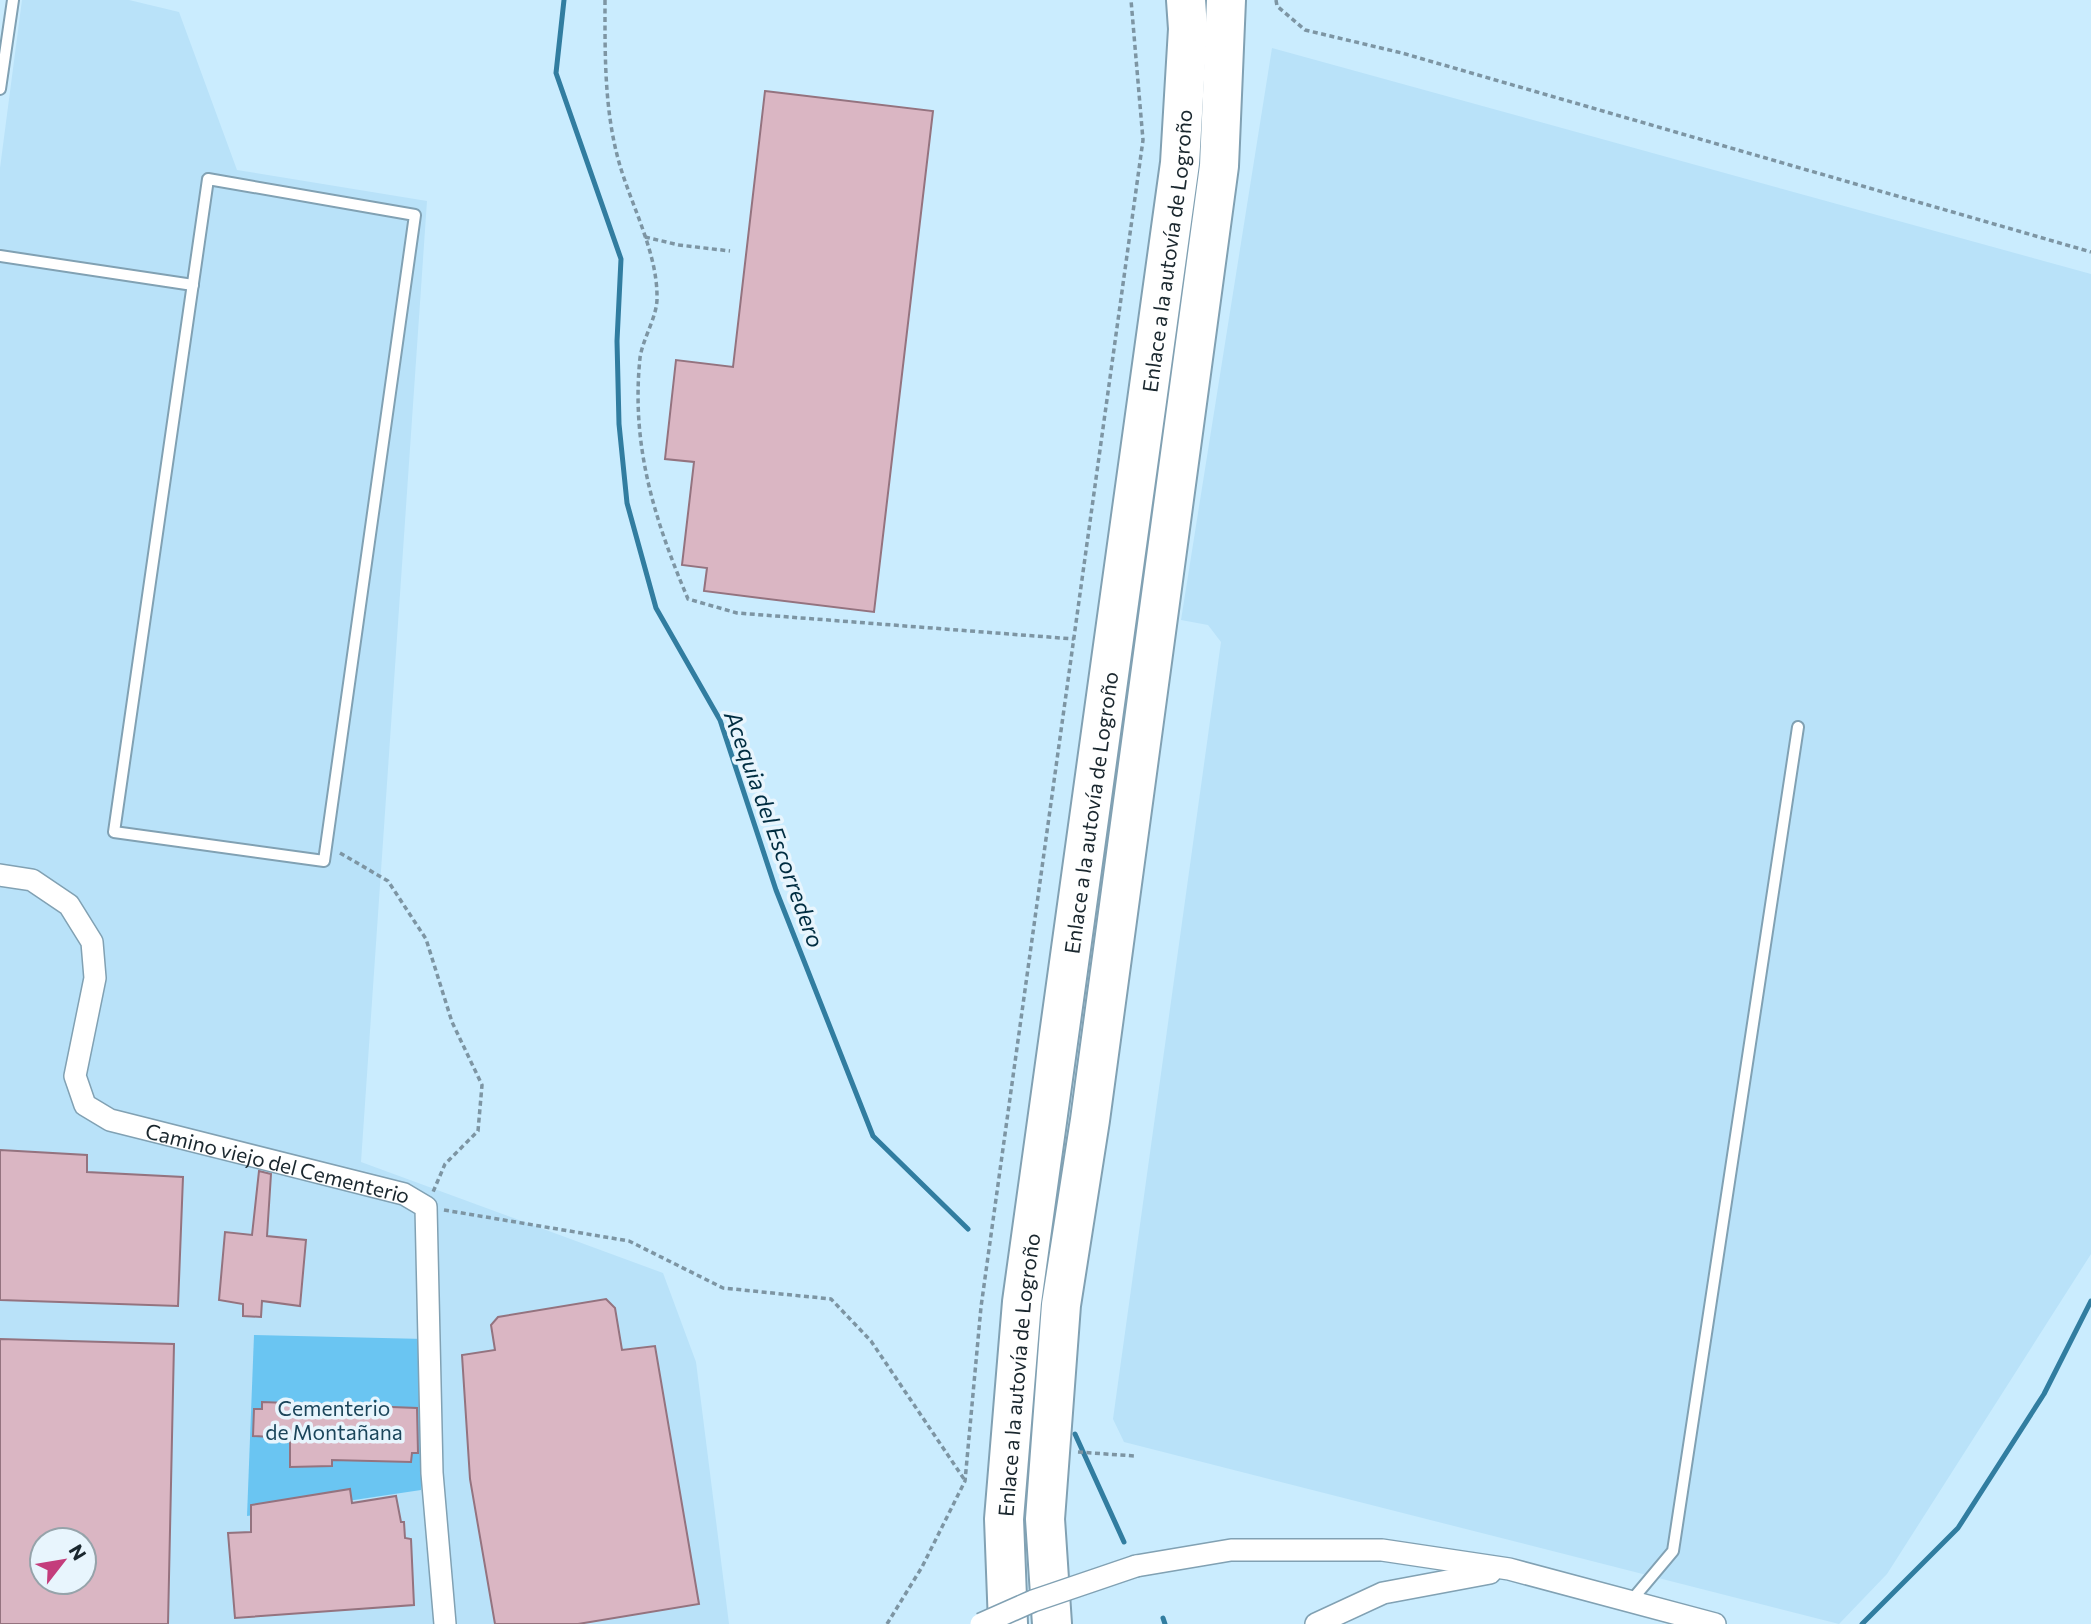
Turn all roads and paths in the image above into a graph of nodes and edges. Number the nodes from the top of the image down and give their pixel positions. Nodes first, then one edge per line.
1 (13, 0) edge
2 (605, 0) edge
3 (1131, 0) edge
4 (1186, 0) edge
5 (1226, 0) edge
6 (1276, 0) edge
7 (0, 89) edge
8 (645, 237) junction
9 (730, 251) dead end
10 (2091, 252) edge
11 (0, 256) edge
12 (193, 285) junction
13 (1074, 639) junction
14 (1798, 727) dead end
15 (326, 845) junction
16 (0, 875) edge
17 (426, 1207) junction
18 (1055, 1208) junction
19 (1074, 1451) dead end
20 (1135, 1456) dead end
21 (965, 1481) junction
22 (1509, 1569) junction
23 (1631, 1601) junction
24 (445, 1624) edge
25 (887, 1624) edge
26 (981, 1624) edge
27 (1008, 1624) edge
28 (1052, 1624) edge
29 (1316, 1624) edge
30 (1715, 1624) edge

1 - 7 lane
2 - 8 path
3 - 13 path
4 - 18 highway, Enlace a la autovía de Logroño
5 - 18 highway, Enlace a la autovía de Logroño
6 - 10 path
8 - 9 path
8 - 13 path
11 - 12 lane
12 - 15 lane
12 - 15 lane
13 - 21 path
14 - 23 lane
15 - 17 path
16 - 17 street, Camino viejo del Cementerio
17 - 21 path
17 - 24 street, Camino viejo del Cementerio
18 - 27 highway, Enlace a la autovía de Logroño
18 - 28 highway, Enlace a la autovía de Logroño
19 - 20 path
21 - 25 path
22 - 23 street
22 - 26 street, bridge
22 - 29 street
23 - 30 street

